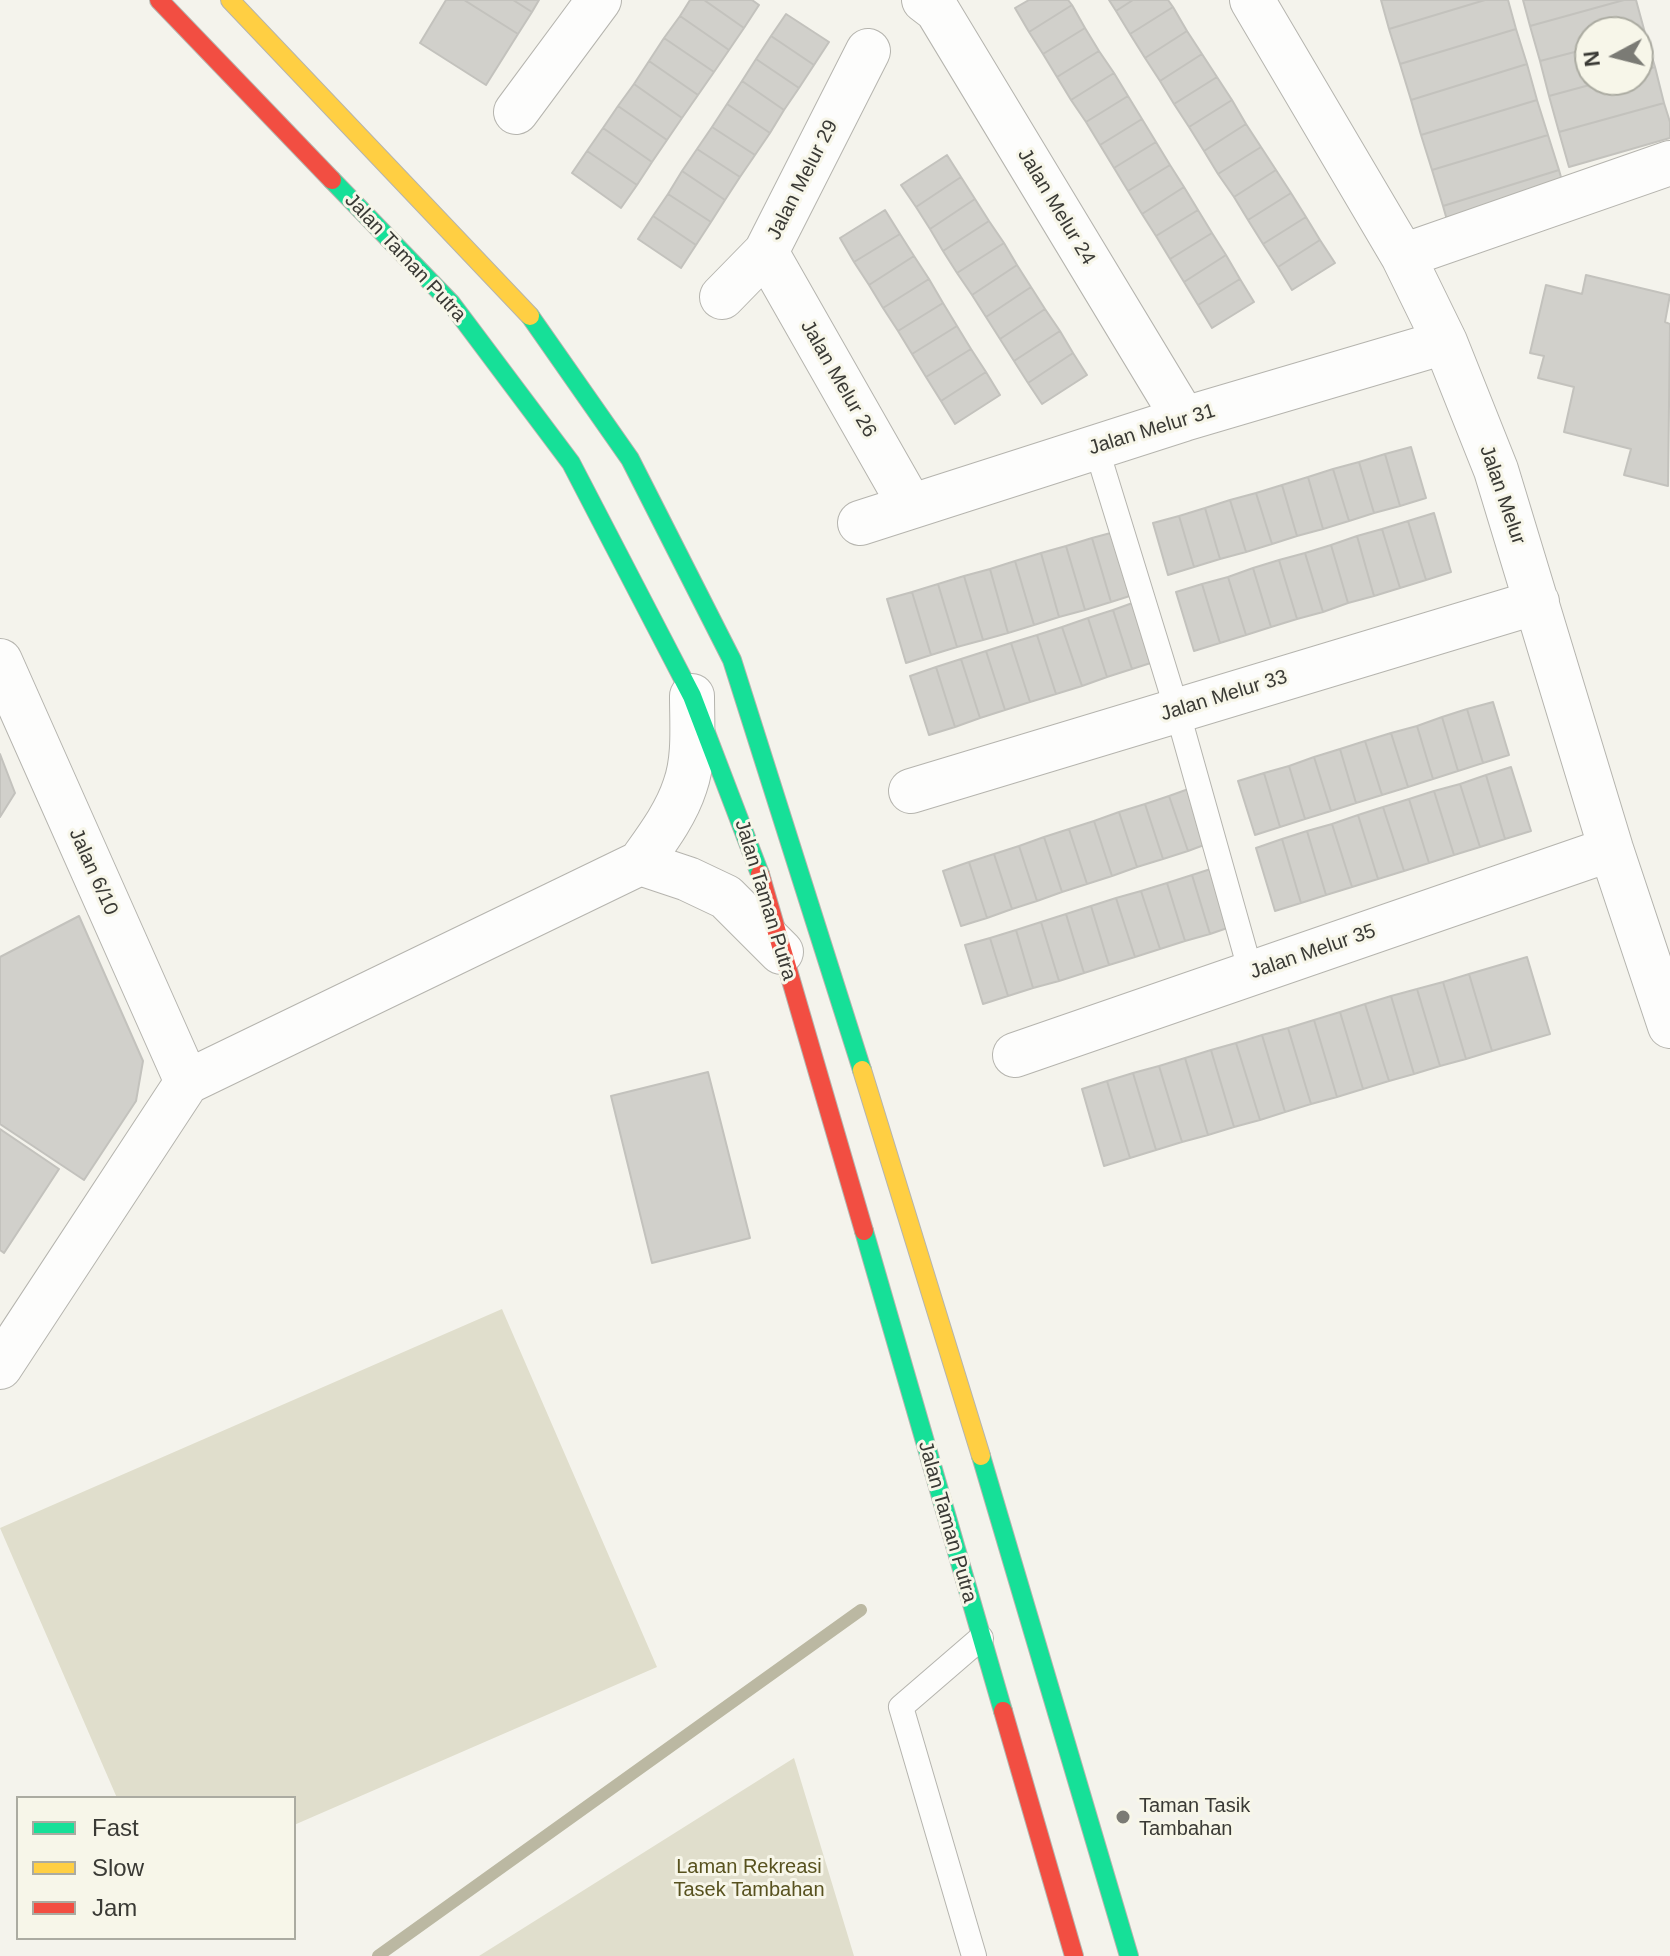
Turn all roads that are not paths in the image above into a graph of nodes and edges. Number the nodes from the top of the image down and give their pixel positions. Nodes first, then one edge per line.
1 (159, 0) edge
2 (230, 0) edge
3 (599, 0) edge
4 (1252, 0) edge
5 (936, 3) edge
6 (868, 51) dead end
7 (516, 112) dead end
8 (1670, 163) edge
9 (766, 252) junction
10 (1403, 256) junction
11 (722, 297) dead end
12 (1445, 342) junction
13 (1184, 419) junction
14 (1096, 447) junction
15 (910, 505) junction
16 (860, 523) dead end
17 (1537, 602) junction
18 (0, 661) edge
19 (692, 696) junction
20 (1177, 710) junction
21 (911, 791) dead end
22 (1611, 849) junction
23 (640, 863) junction
24 (781, 952) junction
25 (1251, 973) junction
26 (1670, 1026) edge
27 (1015, 1055) dead end
28 (187, 1082) junction
29 (0, 1367) edge
30 (988, 1636) junction
31 (974, 1956) edge
32 (1074, 1956) edge
33 (1129, 1956) edge

1 - 19 street, Jalan Taman Putra
2 - 33 street, Jalan Taman Putra
3 - 7 street
4 - 10 street, Jalan Melur
5 - 13 street, Jalan Melur 24
6 - 9 street, Jalan Melur 29
8 - 10 street
9 - 11 street, Jalan Melur 29
9 - 15 street, Jalan Melur 26
10 - 12 street, Jalan Melur
12 - 13 street, Jalan Melur 31
12 - 17 street, Jalan Melur
13 - 14 street, Jalan Melur 31
14 - 15 street, Jalan Melur 31
14 - 20 lane
15 - 16 street, Jalan Melur 31
17 - 20 street, Jalan Melur 33
17 - 22 street, Jalan Melur
18 - 28 street, Jalan 6/10
19 - 23 street
19 - 24 street, Jalan Taman Putra
20 - 21 street, Jalan Melur 33
20 - 25 lane
22 - 25 street, Jalan Melur 35
22 - 26 street, Jalan Melur
23 - 24 street
23 - 28 street
24 - 30 street, Jalan Taman Putra
25 - 27 street, Jalan Melur 35
28 - 29 street
30 - 31 lane
30 - 32 street, Jalan Taman Putra

